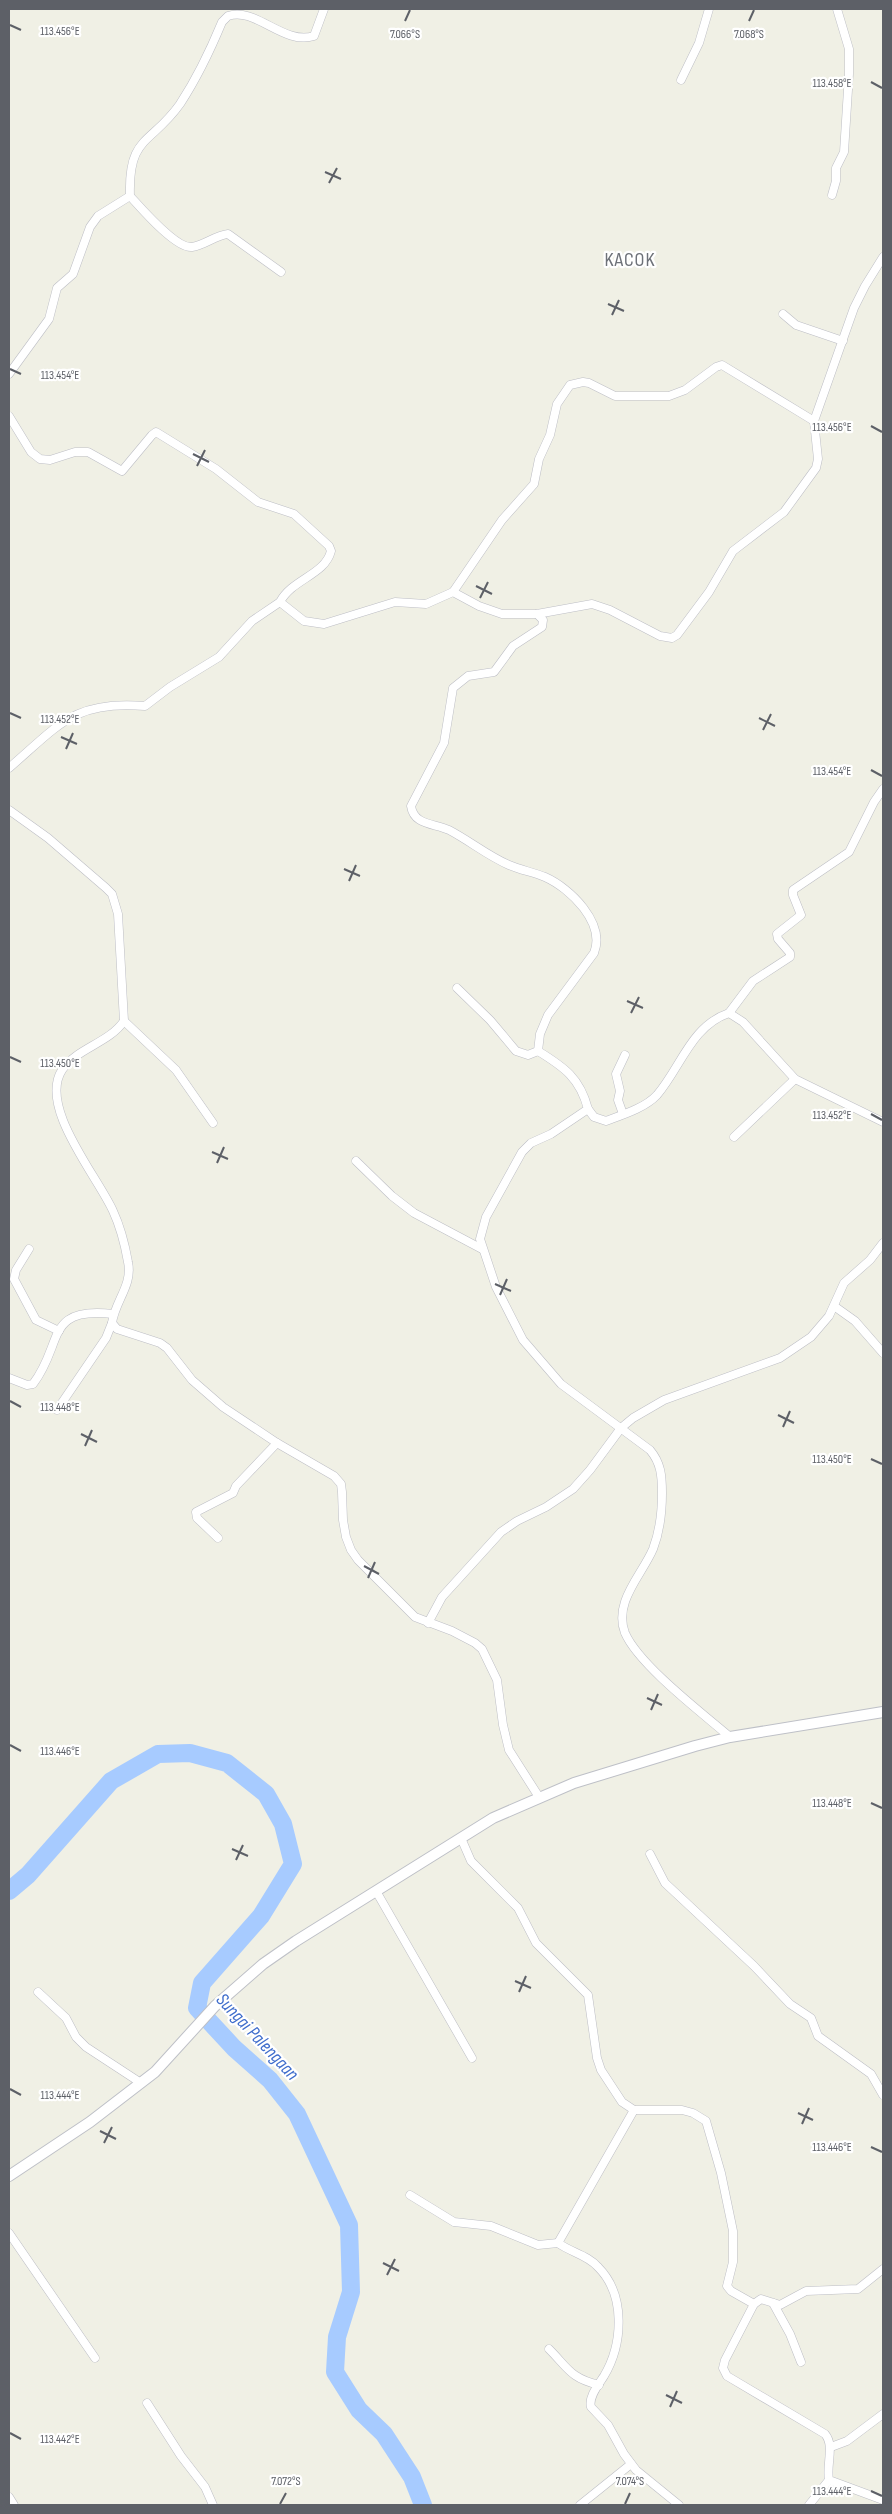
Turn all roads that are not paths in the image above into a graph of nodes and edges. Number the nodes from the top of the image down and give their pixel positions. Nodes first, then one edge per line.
1 (324, 9) edge
2 (709, 9) edge
3 (837, 9) edge
4 (682, 80) dead end
5 (832, 195) dead end
6 (130, 196) junction
7 (883, 257) edge
8 (280, 272) dead end
9 (783, 314) dead end
10 (843, 341) junction
11 (9, 374) edge
12 (9, 416) edge
13 (814, 421) junction
14 (453, 592) junction
15 (280, 602) junction
16 (537, 614) junction
17 (9, 768) edge
18 (883, 789) edge
19 (9, 810) edge
20 (457, 988) dead end
21 (729, 1013) junction
22 (124, 1021) junction
23 (538, 1051) junction
24 (625, 1055) dead end
25 (795, 1079) junction
26 (588, 1109) junction
27 (623, 1114) junction
28 (883, 1122) edge
29 (214, 1123) dead end
30 (734, 1137) dead end
31 (356, 1161) dead end
32 (883, 1243) edge
33 (482, 1249) junction
34 (30, 1250) dead end
35 (11, 1277) edge
36 (834, 1306) junction
37 (113, 1314) junction
38 (112, 1323) junction
39 (59, 1331) junction
40 (883, 1353) edge
41 (9, 1378) edge
42 (57, 1410) dead end
43 (621, 1428) junction
44 (277, 1443) junction
45 (218, 1538) dead end
46 (428, 1623) junction
47 (883, 1712) edge
48 (730, 1738) junction
49 (539, 1797) junction
50 (461, 1838) junction
51 (650, 1854) dead end
52 (376, 1891) junction
53 (38, 1992) dead end
54 (472, 2058) dead end
55 (141, 2083) junction
56 (883, 2094) edge
57 (634, 2110) junction
58 (9, 2176) edge
59 (410, 2195) dead end
60 (9, 2233) edge
61 (558, 2243) junction
62 (883, 2269) edge
63 (773, 2303) junction
64 (754, 2304) junction
65 (549, 2349) dead end
66 (95, 2358) dead end
67 (801, 2362) dead end
68 (599, 2385) junction
69 (148, 2404) dead end
70 (883, 2414) edge
71 (831, 2447) junction
72 (632, 2464) junction
73 (829, 2480) junction
74 (9, 2497) edge
75 (883, 2500) edge
76 (14, 2505) edge
77 (213, 2505) edge
78 (580, 2505) edge
79 (679, 2505) edge
80 (809, 2505) edge

1 - 6 street
2 - 4 street
3 - 5 street
6 - 8 street
6 - 11 street
7 - 10 street
9 - 10 street
10 - 13 street
12 - 15 street
13 - 14 street
13 - 16 street
14 - 15 street
14 - 16 street
15 - 17 street
16 - 23 street
18 - 21 street
19 - 22 street
20 - 23 street
21 - 25 street
21 - 27 street
22 - 29 street
22 - 37 street
23 - 26 street
24 - 27 street
25 - 28 street
25 - 30 street
26 - 27 street
26 - 33 street
31 - 33 street
32 - 36 street
33 - 43 street
34 - 35 street
35 - 39 street
36 - 40 street
36 - 43 street
37 - 38 street
37 - 39 street
38 - 42 street
38 - 44 street
39 - 41 street
43 - 46 street
43 - 48 street
44 - 45 street
44 - 46 street
46 - 49 street
47 - 48 street
48 - 49 street
49 - 50 street
50 - 52 street
50 - 57 street
51 - 56 street
52 - 54 street
52 - 55 street
53 - 55 street
55 - 58 street
57 - 61 street
57 - 64 street
59 - 61 street
60 - 66 street
61 - 68 street
62 - 63 street
63 - 64 street
63 - 67 street
64 - 71 street
65 - 68 street
68 - 72 street
69 - 77 street
70 - 71 street
71 - 73 street
72 - 78 street
72 - 79 street
73 - 75 street
73 - 80 street
74 - 76 street

